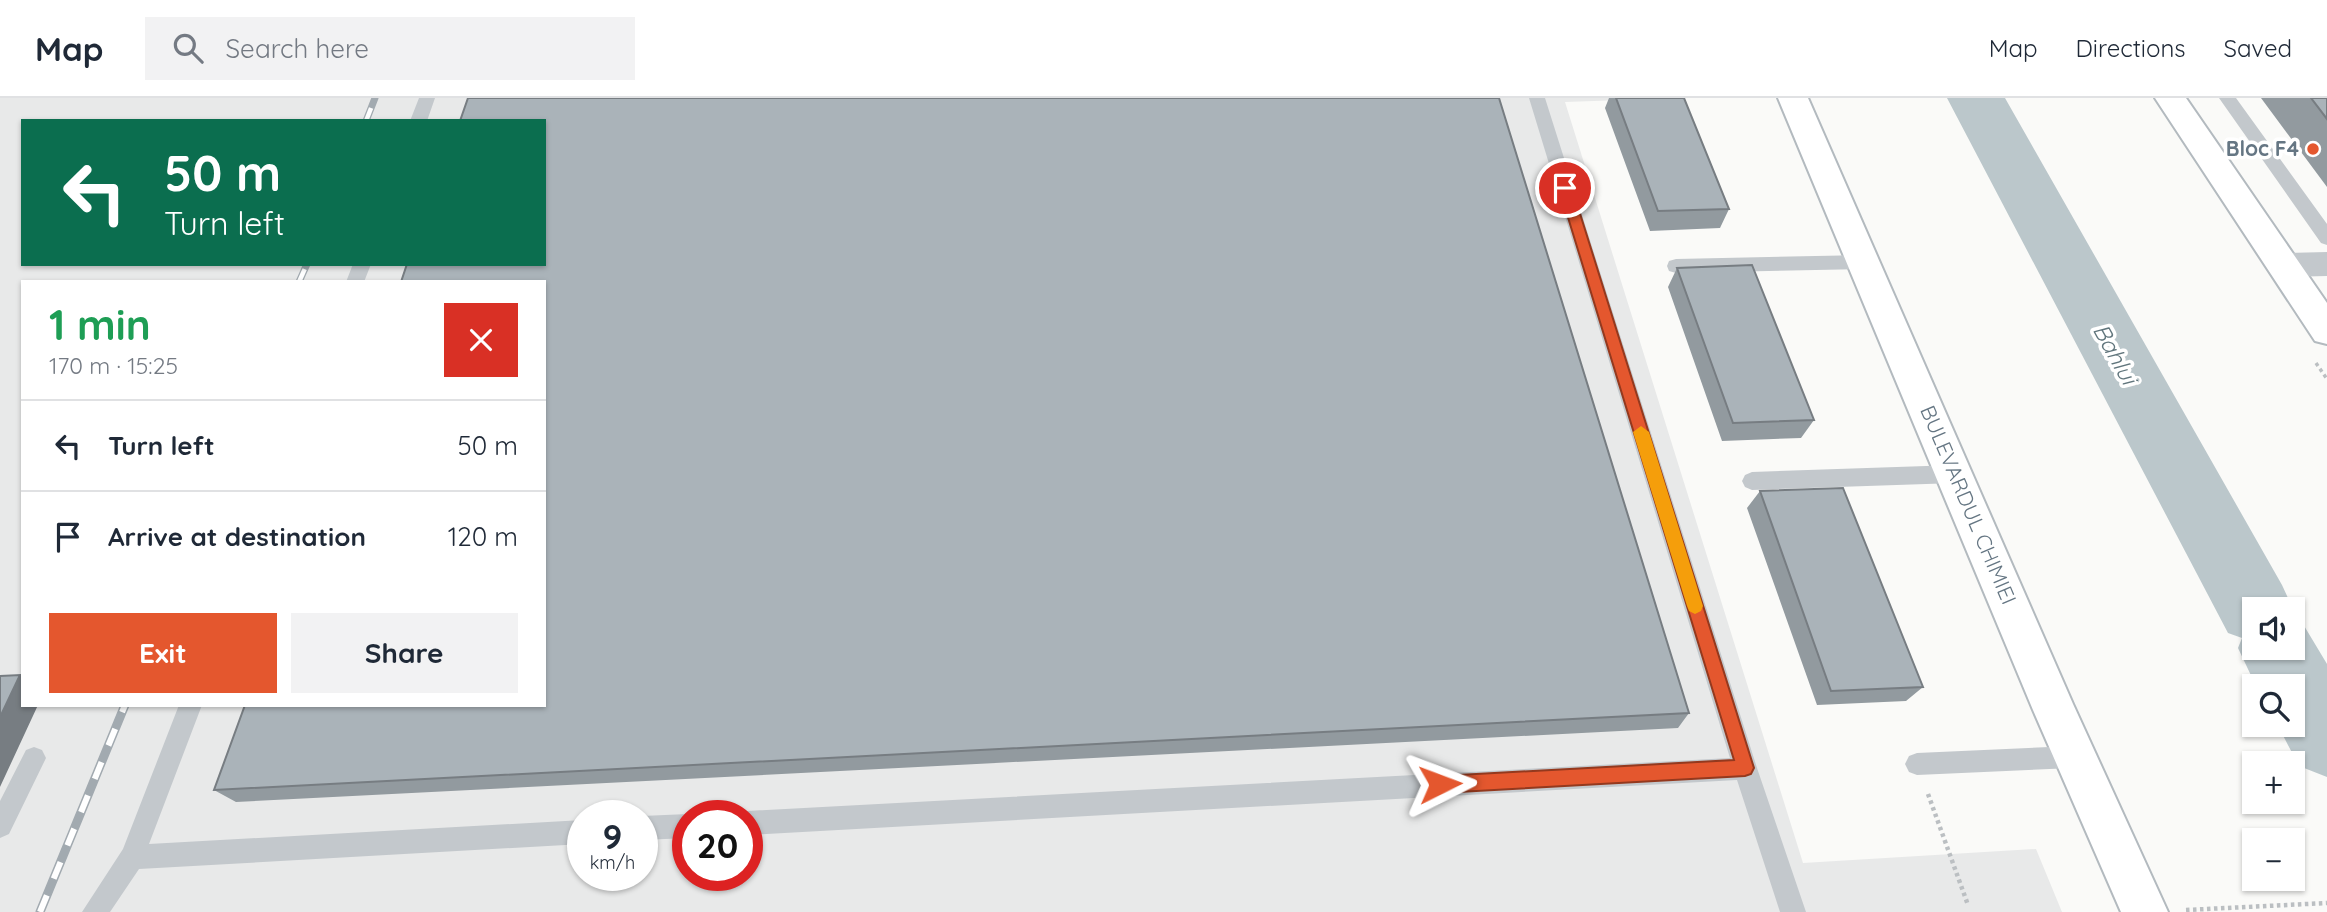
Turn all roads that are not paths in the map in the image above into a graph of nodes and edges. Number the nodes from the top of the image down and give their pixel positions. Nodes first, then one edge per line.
1 (427, 98) edge
2 (1536, 98) edge
3 (1793, 98) edge
4 (2170, 98) edge
5 (2227, 98) edge
6 (419, 119) edge
7 (2327, 238) edge
8 (1866, 262) junction
9 (2327, 264) edge
10 (2283, 265) junction
11 (1676, 266) edge
12 (2327, 331) edge
13 (1956, 474) junction
14 (1752, 481) dead end
15 (190, 707) edge
16 (2073, 757) junction
17 (34, 758) dead end
18 (1917, 764) road end
19 (1745, 768) junction
20 (763, 822) edge
21 (0, 826) edge
22 (567, 833) edge
23 (132, 857) junction
24 (2162, 911) edge
25 (95, 912) edge
26 (1793, 912) edge

1 - 6 lane
2 - 19 lane
3 - 8 main road, BULEVARDUL CHIMIEI
4 - 10 main road
5 - 7 lane
8 - 11 lane
8 - 13 main road, BULEVARDUL CHIMIEI
9 - 10 street
10 - 12 main road
13 - 14 lane
13 - 16 main road, BULEVARDUL CHIMIEI
15 - 23 lane
16 - 18 lane
16 - 24 main road, BULEVARDUL CHIMIEI
17 - 21 lane
19 - 20 lane
19 - 26 lane
22 - 23 lane
23 - 25 lane

